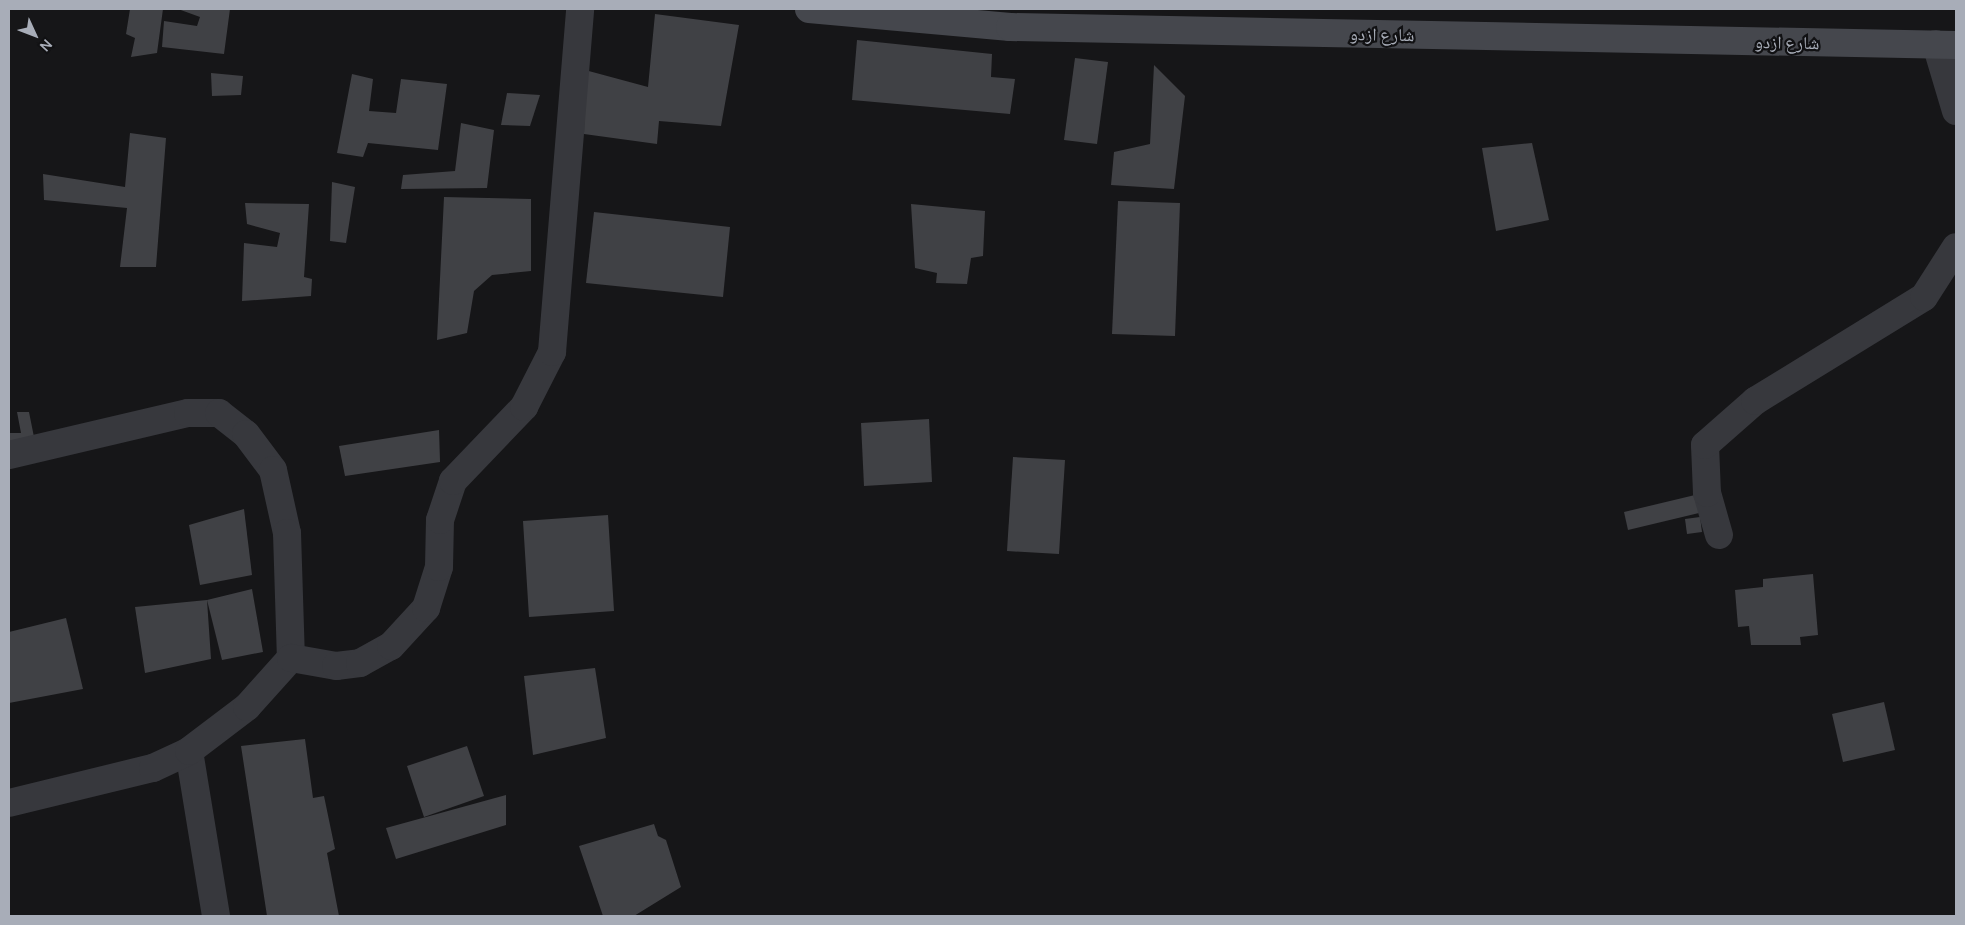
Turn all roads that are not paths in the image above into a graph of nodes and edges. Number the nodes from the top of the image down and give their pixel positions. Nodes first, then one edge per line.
1 (580, 9) edge
2 (810, 9) edge
3 (1946, 45) edge
4 (1956, 110) edge
5 (1956, 247) edge
6 (9, 455) edge
7 (1719, 535) dead end
8 (291, 658) junction
9 (189, 751) junction
10 (9, 803) edge
11 (216, 916) edge

1 - 8 street
2 - 3 street, شارع ازدو
3 - 4 street
5 - 7 street
6 - 8 street
8 - 9 street
9 - 10 street
9 - 11 street

